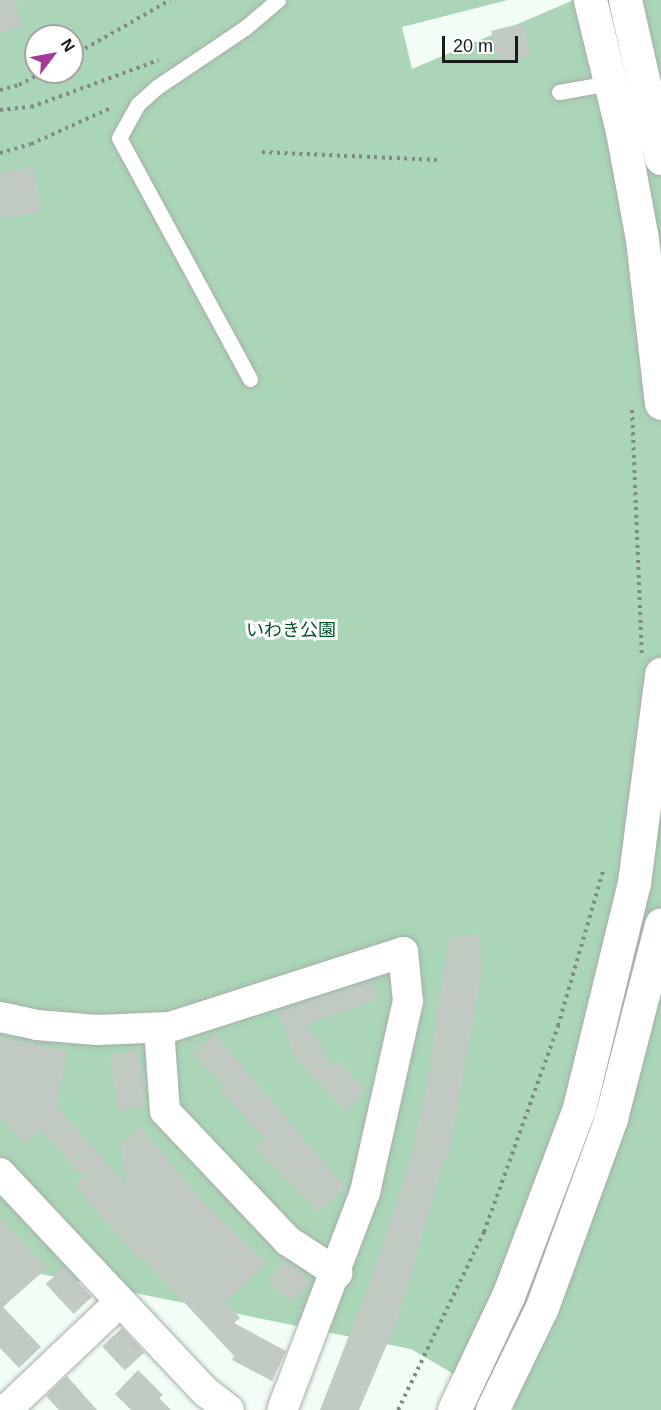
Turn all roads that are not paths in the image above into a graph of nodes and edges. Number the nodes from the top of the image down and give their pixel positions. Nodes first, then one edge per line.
1 (278, 0) edge
2 (590, 0) edge
3 (625, 0) edge
4 (610, 83) junction
5 (559, 92) dead end
6 (661, 158) edge
7 (250, 379) dead end
8 (646, 403) edge
9 (651, 667) edge
10 (658, 720) edge
11 (661, 924) edge
12 (0, 1017) edge
13 (159, 1028) junction
14 (0, 1173) edge
15 (337, 1273) junction
16 (121, 1301) junction
17 (6, 1410) edge
18 (229, 1410) edge
19 (282, 1410) edge
20 (454, 1410) edge
21 (492, 1410) edge

1 - 7 lane
2 - 4 street
3 - 6 street
4 - 5 lane
4 - 8 street
9 - 10 street
10 - 20 street
11 - 21 street
12 - 13 street
13 - 15 street
13 - 15 street
14 - 16 street
15 - 19 street
16 - 17 street
16 - 18 street

